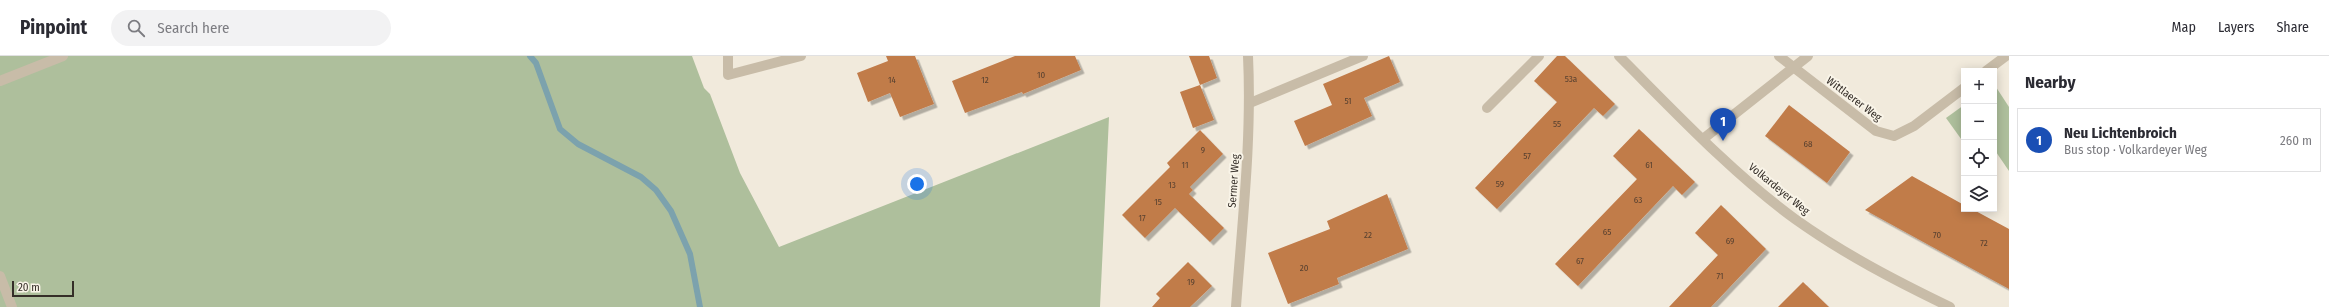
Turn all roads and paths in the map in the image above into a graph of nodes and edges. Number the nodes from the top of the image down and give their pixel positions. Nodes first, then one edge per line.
1 (63, 56) edge
2 (728, 56) edge
3 (801, 56) edge
4 (1248, 56) edge
5 (1363, 56) edge
6 (1539, 56) edge
7 (1619, 56) edge
8 (1779, 56) edge
9 (1808, 56) edge
10 (2006, 56) edge
11 (44, 59) edge
12 (1792, 67) junction
13 (1990, 68) edge
14 (0, 81) edge
15 (1961, 90) edge
16 (1250, 103) junction
17 (1487, 108) dead end
18 (1703, 138) junction
19 (0, 276) edge
20 (12, 307) edge
21 (1236, 307) edge
22 (1950, 307) edge

1 - 11 street
2 - 3 street
4 - 16 street, Sermer Weg
5 - 16 street
6 - 17 street
7 - 18 street, Volkardeyer Weg
8 - 12 street, Wittlaerer Weg
9 - 12 street
10 - 13 street
11 - 14 street
12 - 15 street, Wittlaerer Weg
12 - 18 street
16 - 21 street, Sermer Weg
18 - 22 street, Volkardeyer Weg
19 - 20 street

